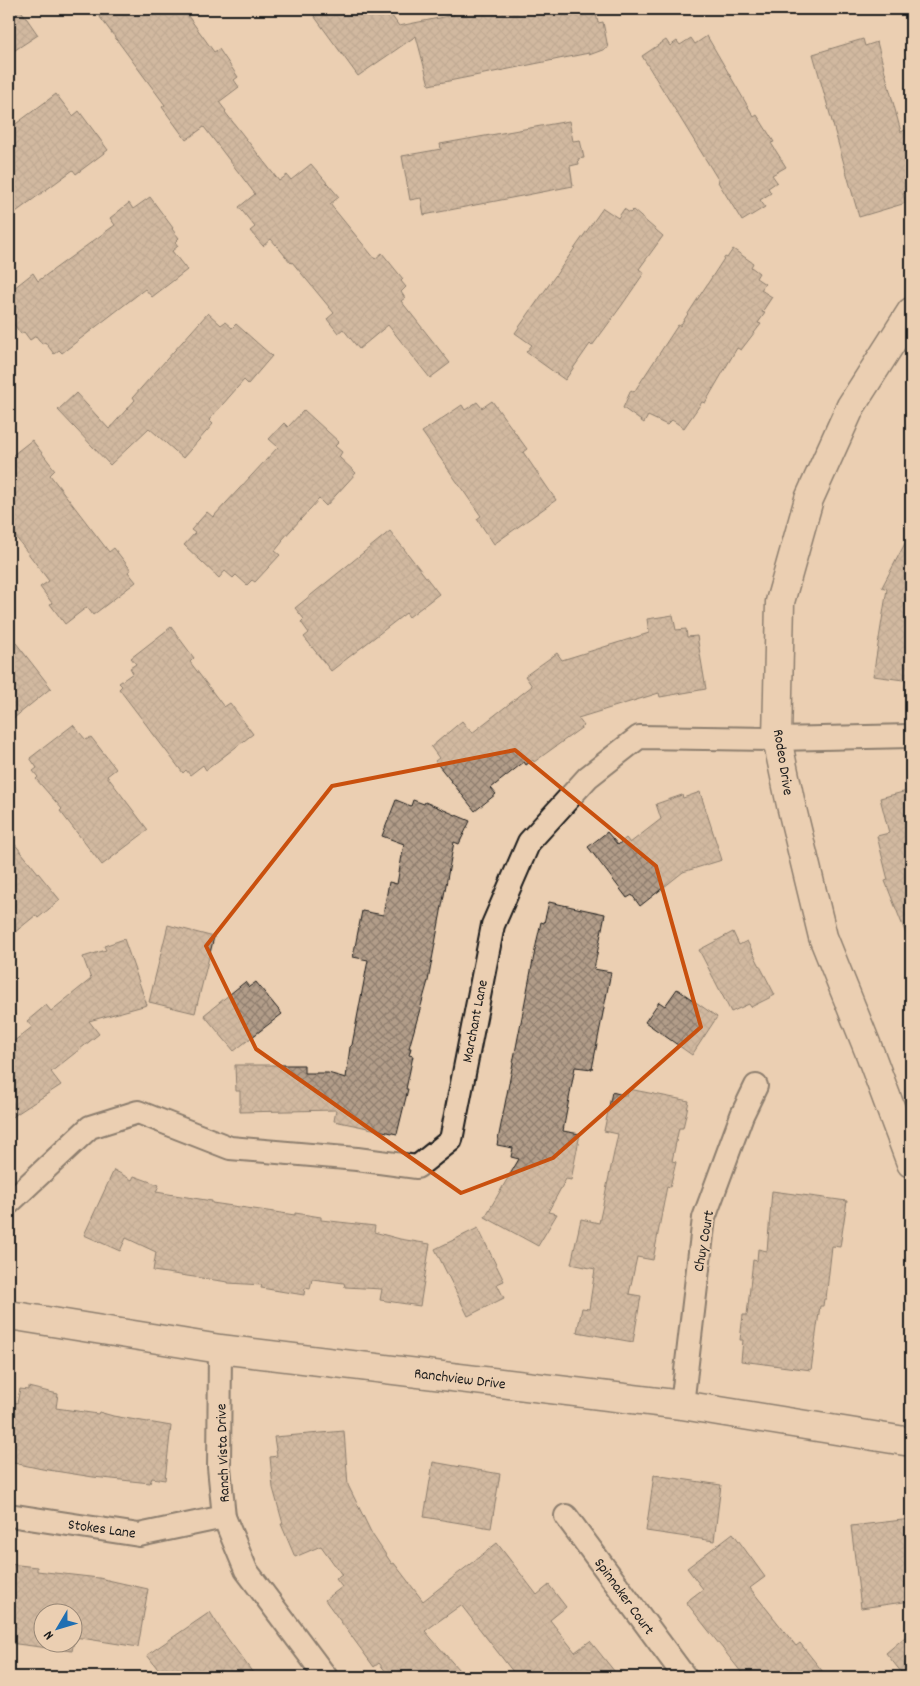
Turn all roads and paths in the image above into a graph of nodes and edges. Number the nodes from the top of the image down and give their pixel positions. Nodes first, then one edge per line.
1 (911, 312) edge
2 (911, 736) edge
3 (777, 739) junction
4 (756, 1086) dead end
5 (911, 1163) edge
6 (9, 1203) edge
7 (9, 1315) edge
8 (220, 1349) junction
9 (682, 1405) junction
10 (911, 1442) edge
11 (9, 1515) edge
12 (566, 1516) dead end
13 (224, 1517) junction
14 (326, 1677) edge
15 (685, 1677) edge

1 - 3 street, Rodeo Drive
2 - 3 street, Marchant Lane
3 - 5 street, Rodeo Drive
3 - 6 street, Marchant Lane
4 - 9 street, Chuy Court
7 - 8 street, Ranchview Drive
8 - 9 street, Ranchview Drive
8 - 13 street, Ranch Vista Drive
9 - 10 street, Ranchview Drive
11 - 13 street, Stokes Lane
12 - 15 street, Spinnaker Court
13 - 14 street, Ranch Vista Drive

